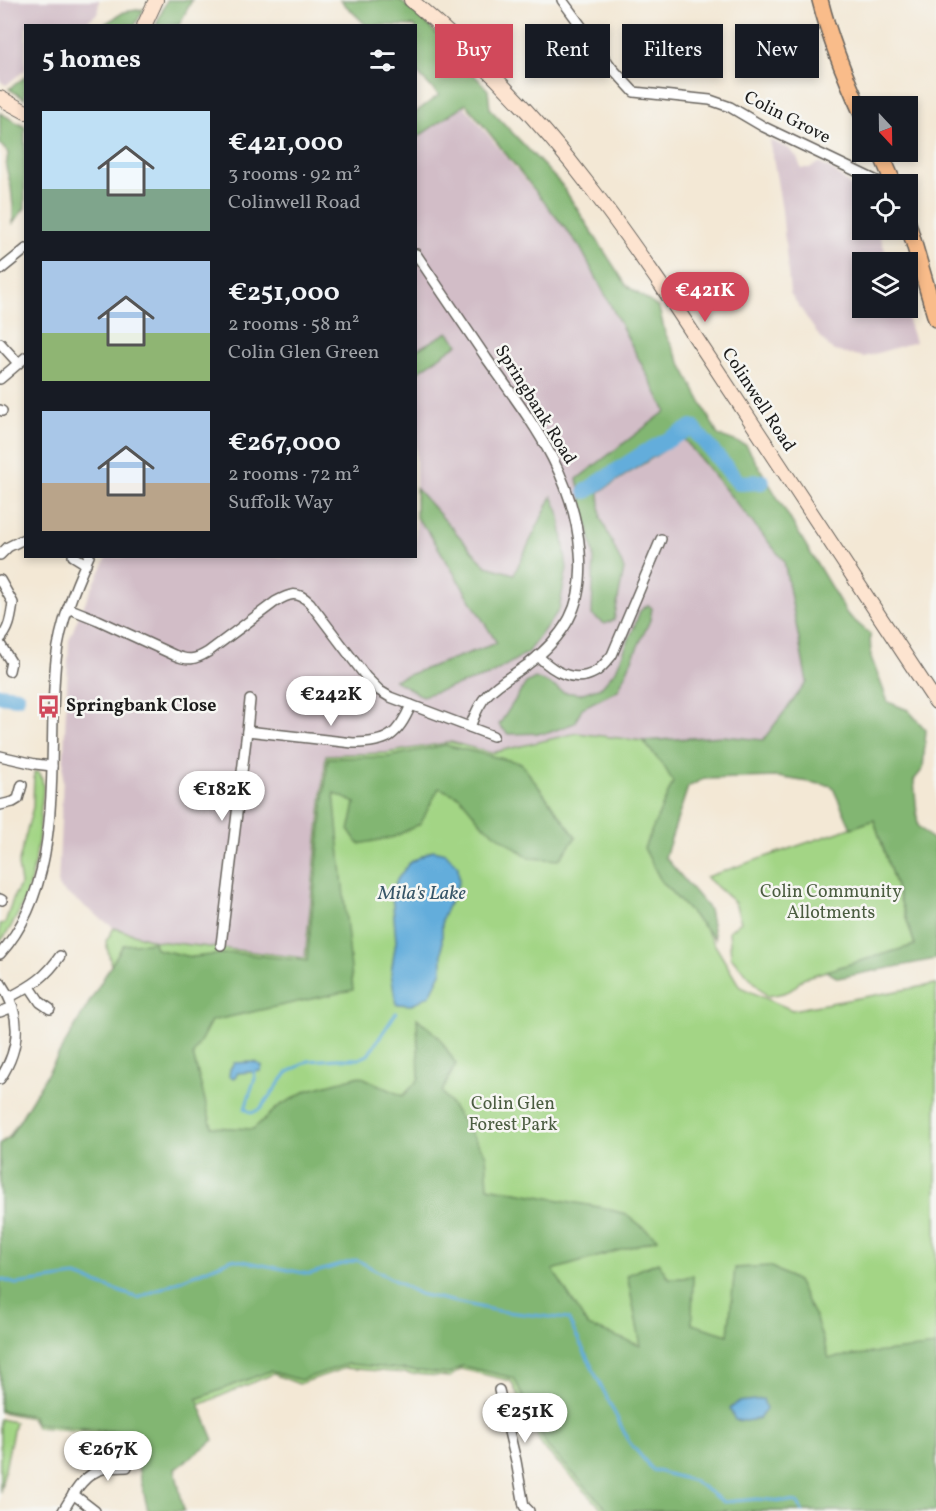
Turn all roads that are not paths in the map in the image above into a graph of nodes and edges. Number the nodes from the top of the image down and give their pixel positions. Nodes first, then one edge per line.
1 (156, 0) edge
2 (411, 0) edge
3 (562, 0) edge
4 (820, 0) edge
5 (145, 24) edge
6 (854, 96) edge
7 (0, 98) edge
8 (24, 111) edge
9 (862, 174) edge
10 (913, 240) edge
11 (24, 251) edge
12 (417, 255) edge
13 (0, 270) edge
14 (936, 319) edge
15 (0, 343) edge
16 (22, 360) edge
17 (0, 379) edge
18 (24, 539) edge
19 (661, 539) dead end
20 (0, 555) edge
21 (88, 560) edge
22 (0, 580) edge
23 (68, 608) junction
24 (0, 639) edge
25 (2, 649) edge
26 (538, 656) junction
27 (9, 671) dead end
28 (250, 700) dead end
29 (936, 702) edge
30 (411, 705) junction
31 (470, 727) junction
32 (248, 732) junction
33 (492, 736) dead end
34 (0, 756) edge
35 (52, 766) junction
36 (22, 785) dead end
37 (0, 805) edge
38 (221, 945) dead end
39 (0, 954) edge
40 (60, 956) dead end
41 (0, 982) edge
42 (30, 987) junction
43 (10, 997) junction
44 (13, 1007) junction
45 (50, 1009) dead end
46 (0, 1012) edge
47 (0, 1079) edge
48 (499, 1390) dead end
49 (502, 1404) junction
50 (489, 1406) dead end
51 (127, 1467) dead end
52 (73, 1494) junction
53 (63, 1511) edge
54 (95, 1511) edge
55 (529, 1511) edge

1 - 5 street
2 - 29 street, Colinwell Road
3 - 9 street, Colin Grove
4 - 6 main road
7 - 8 street
10 - 14 main road
11 - 13 street
12 - 26 street, Springbank Road
15 - 16 street
16 - 17 street
18 - 20 street
19 - 26 street
21 - 23 street
22 - 24 street
23 - 30 street
23 - 35 street
25 - 27 street
26 - 31 street, Springbank Road
28 - 32 street
30 - 31 street
30 - 32 street
31 - 33 street
32 - 38 street
34 - 35 street
35 - 39 street
36 - 37 street
40 - 42 street
41 - 43 street
42 - 43 street
42 - 45 street
43 - 44 street
44 - 46 street
44 - 47 street
48 - 49 street
49 - 50 street
49 - 55 street
51 - 52 street
52 - 53 street
52 - 54 street

